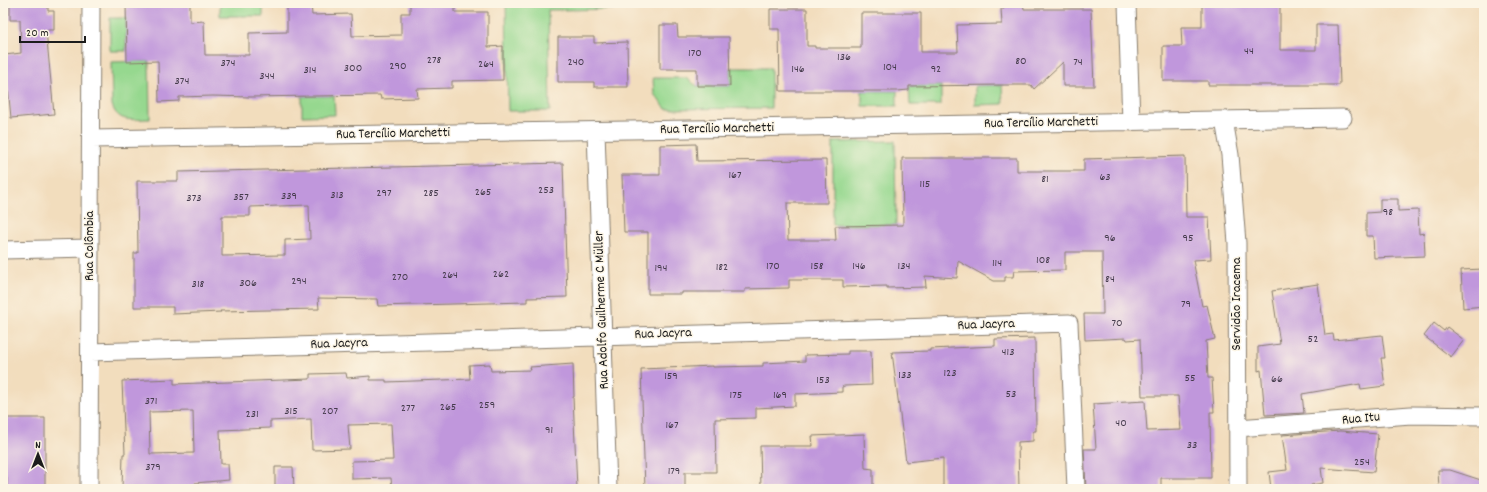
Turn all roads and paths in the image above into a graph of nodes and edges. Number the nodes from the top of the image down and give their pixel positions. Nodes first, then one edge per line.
1 (91, 3) edge
2 (1128, 3) edge
3 (1343, 118) dead end
4 (1224, 120) junction
5 (1131, 122) junction
6 (596, 131) junction
7 (91, 139) junction
8 (90, 248) junction
9 (3, 250) edge
10 (603, 336) junction
11 (90, 352) junction
12 (1484, 416) edge
13 (1238, 428) junction
14 (89, 489) edge
15 (608, 489) edge
16 (1076, 489) edge
17 (1238, 489) edge

1 - 7 street, Rua Colômbia
2 - 5 street
3 - 4 street, Rua Tercílio Marchetti
4 - 5 street, Rua Tercílio Marchetti
4 - 13 street, Servidão Iracema
5 - 6 street, Rua Tercílio Marchetti
6 - 7 street, Rua Tercílio Marchetti
6 - 10 street, Rua Adolfo Guilherme C Müller
7 - 8 street, Rua Colômbia
8 - 9 street
8 - 11 street, Rua Colômbia
10 - 11 street, Rua Jacyra
10 - 15 street, Rua Adolfo Guilherme C Müller
10 - 16 street, Rua Jacyra
11 - 14 street, Rua Colômbia
12 - 13 street, Rua Itu
13 - 17 street, Servidão Iracema

